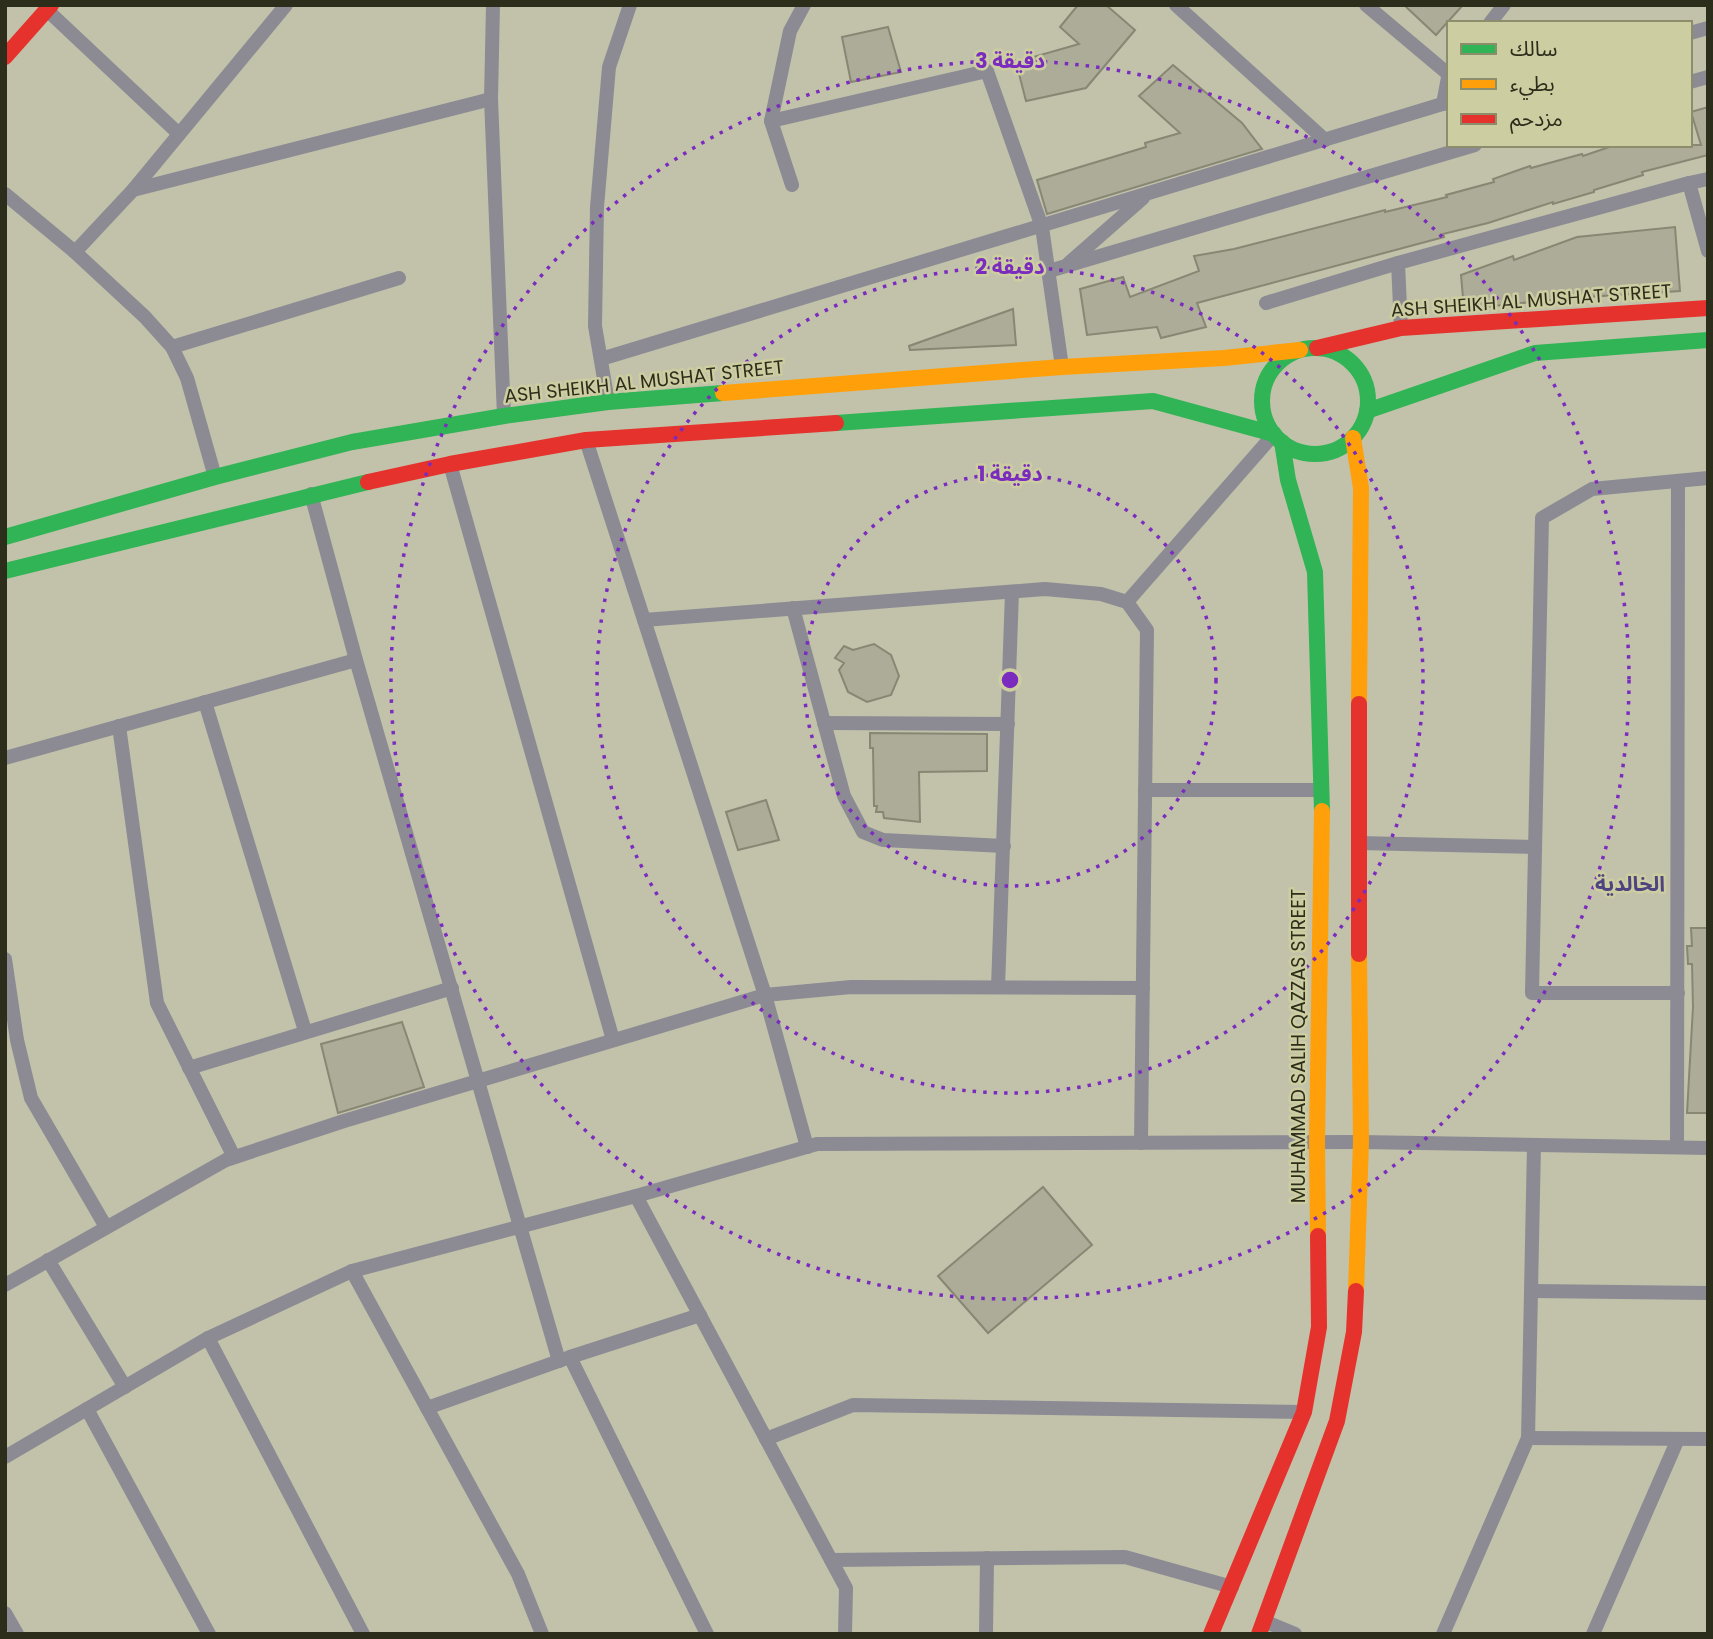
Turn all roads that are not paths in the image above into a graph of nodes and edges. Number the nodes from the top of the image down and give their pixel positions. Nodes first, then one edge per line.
1 (286, 5) edge
2 (493, 5) edge
3 (630, 5) edge
4 (804, 5) edge
5 (1176, 5) edge
6 (1366, 5) edge
7 (1504, 5) edge
8 (49, 8) edge
9 (1492, 21) edge
10 (5, 57) edge
11 (1447, 72) edge
12 (491, 99) junction
13 (1446, 103) edge
14 (771, 121) junction
15 (179, 134) junction
16 (1325, 140) junction
17 (1468, 147) edge
18 (1708, 179) edge
19 (1689, 183) junction
20 (792, 185) dead end
21 (133, 190) junction
22 (5, 194) edge
23 (1147, 195) junction
24 (1042, 227) junction
25 (1708, 251) edge
26 (75, 252) junction
27 (1398, 263) junction
28 (1065, 266) junction
29 (1049, 271) junction
30 (399, 278) dead end
31 (1266, 303) dead end
32 (1708, 308) edge
33 (1401, 328) junction
34 (1708, 340) edge
35 (172, 347) junction
36 (1317, 348) junction
37 (1300, 350) junction
38 (601, 359) junction
39 (1062, 367) junction
40 (608, 402) junction
41 (1367, 411) junction
42 (505, 416) junction
43 (1278, 438) junction
44 (1353, 438) junction
45 (586, 440) junction
46 (450, 464) junction
47 (215, 477) junction
48 (1708, 478) edge
49 (1678, 481) junction
50 (311, 494) junction
51 (5, 537) edge
52 (5, 571) edge
53 (1012, 592) junction
54 (1127, 601) junction
55 (793, 608) junction
56 (644, 620) junction
57 (356, 660) junction
58 (205, 702) junction
59 (824, 723) junction
60 (1008, 724) junction
61 (119, 726) junction
62 (5, 758) edge
63 (1145, 790) junction
64 (1322, 790) junction
65 (1358, 843) junction
66 (1004, 846) junction
67 (1535, 847) junction
68 (5, 959) edge
69 (998, 987) junction
70 (452, 988) junction
71 (1143, 988) junction
72 (1678, 993) junction
73 (765, 995) junction
74 (305, 1031) junction
75 (613, 1041) junction
76 (189, 1068) junction
77 (479, 1081) junction
78 (1361, 1142) junction
79 (1142, 1143) junction
80 (1317, 1143) junction
81 (1534, 1145) junction
82 (807, 1147) junction
83 (1677, 1147) junction
84 (1708, 1148) edge
85 (234, 1157) junction
86 (636, 1196) junction
87 (106, 1227) junction
88 (520, 1227) junction
89 (48, 1260) junction
90 (352, 1271) junction
91 (5, 1284) edge
92 (1532, 1291) junction
93 (1708, 1293) edge
94 (700, 1315) junction
95 (208, 1338) junction
96 (564, 1359) junction
97 (125, 1387) junction
98 (427, 1408) junction
99 (87, 1409) junction
100 (1304, 1412) junction
101 (1528, 1438) junction
102 (1678, 1438) junction
103 (766, 1439) junction
104 (1708, 1439) edge
105 (5, 1457) edge
106 (987, 1558) junction
107 (831, 1560) junction
108 (1232, 1587) junction
109 (5, 1613) edge
110 (1261, 1627) edge
111 (17, 1634) edge
112 (209, 1634) edge
113 (363, 1634) edge
114 (542, 1634) edge
115 (708, 1634) edge
116 (845, 1634) edge
117 (986, 1634) edge
118 (1211, 1634) edge
119 (1295, 1634) edge
120 (1443, 1634) edge
121 (1593, 1634) edge

1 - 15 street
2 - 12 street
3 - 38 street
4 - 14 street
5 - 16 street
6 - 11 street
7 - 9 street
8 - 10 street
8 - 15 street
12 - 21 street
12 - 42 street
13 - 16 street
14 - 20 street
14 - 24 street
15 - 21 street
16 - 23 street
17 - 28 street
18 - 19 street
19 - 25 street
19 - 27 street
21 - 26 street
22 - 26 street
23 - 24 street
23 - 28 street
24 - 29 street
24 - 38 street
26 - 35 street
27 - 31 street
27 - 33 street
28 - 29 street
29 - 39 street
30 - 35 street
32 - 33 street, ASH SHEIKH AL MUSHAT STREET
33 - 36 street, ASH SHEIKH AL MUSHAT STREET
34 - 41 street
35 - 47 street
36 - 37 street
36 - 41 street
37 - 39 street, ASH SHEIKH AL MUSHAT STREET
37 - 43 street
38 - 40 street
39 - 40 street, ASH SHEIKH AL MUSHAT STREET
40 - 42 street, ASH SHEIKH AL MUSHAT STREET
41 - 44 street
42 - 47 street, ASH SHEIKH AL MUSHAT STREET
43 - 44 street
43 - 45 street
43 - 54 street
43 - 64 street, MUHAMMAD SALIH QAZZAS STREET
44 - 65 street
45 - 46 street
45 - 56 street
46 - 50 street
46 - 75 street
47 - 51 street, ASH SHEIKH AL MUSHAT STREET
48 - 49 street
49 - 67 street
49 - 72 street
50 - 52 street
50 - 57 street
53 - 54 street
53 - 55 street
53 - 60 street
54 - 63 street
55 - 56 street
55 - 59 street
56 - 73 street
57 - 58 street
57 - 70 street
58 - 61 street
58 - 74 street
59 - 60 street
59 - 66 street
60 - 66 street
61 - 62 street
61 - 76 street
63 - 64 street
63 - 71 street
64 - 80 street, MUHAMMAD SALIH QAZZAS STREET
65 - 67 street
65 - 78 street
66 - 69 street
67 - 72 street
68 - 87 street
69 - 71 street
69 - 73 street
70 - 74 street
70 - 77 street
71 - 79 street
72 - 83 street
73 - 75 street
73 - 82 street
74 - 76 street
75 - 77 street
76 - 85 street
77 - 85 street
77 - 88 street
78 - 80 street
78 - 81 street
78 - 110 street
79 - 80 street
79 - 82 street
80 - 100 street, MUHAMMAD SALIH QAZZAS STREET
81 - 83 street
81 - 92 street
82 - 86 street
83 - 84 street
85 - 87 street
86 - 88 street
86 - 94 street
87 - 89 street
88 - 90 street
88 - 96 street
89 - 91 street
89 - 97 street
90 - 95 street
90 - 98 street
92 - 93 street
92 - 101 street
94 - 96 street
94 - 103 street
95 - 97 street
95 - 113 street
96 - 98 street
96 - 115 street
97 - 99 street
98 - 114 street
99 - 105 street
99 - 112 street
100 - 103 street
100 - 108 street, MUHAMMAD SALIH QAZZAS STREET
101 - 102 street
101 - 120 street
102 - 104 street
102 - 121 street
103 - 107 street
106 - 107 street
106 - 108 street
106 - 117 street
107 - 116 street
108 - 118 street, MUHAMMAD SALIH QAZZAS STREET
109 - 111 street
110 - 119 street

